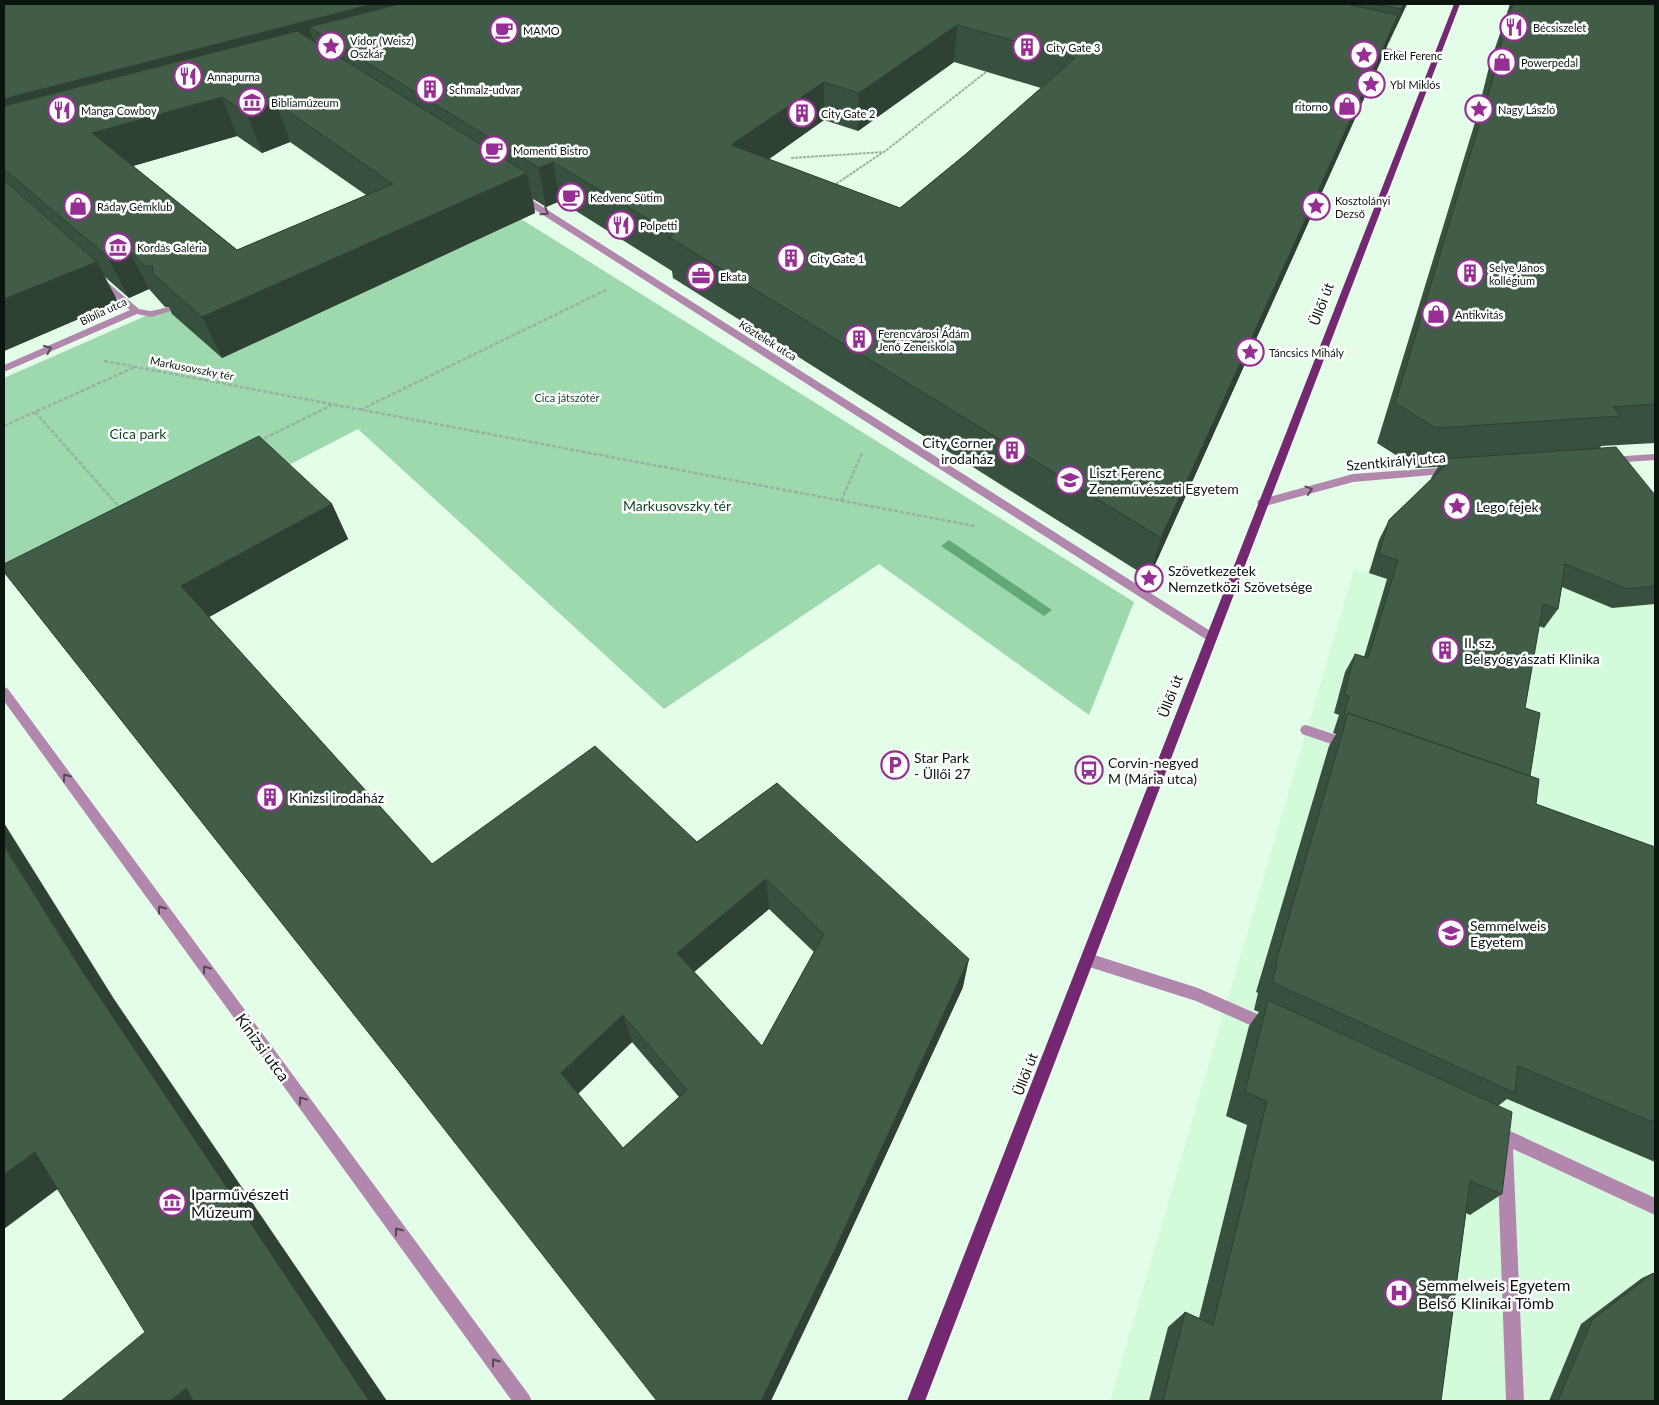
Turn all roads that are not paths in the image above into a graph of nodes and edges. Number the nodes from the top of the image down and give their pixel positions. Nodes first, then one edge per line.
1 (1457, 4) edge
2 (1365, 45) edge
3 (1434, 60) junction
4 (512, 192) edge
5 (92, 272) edge
6 (168, 310) edge
7 (136, 311) junction
8 (4, 369) edge
9 (1655, 457) edge
10 (1603, 461) edge
11 (1459, 471) edge
12 (1262, 503) junction
13 (1211, 637) junction
14 (4, 692) edge
15 (1306, 730) dead end
16 (1361, 750) edge
17 (1088, 960) junction
18 (1280, 1031) edge
19 (1478, 1124) edge
20 (1505, 1136) junction
21 (1655, 1207) edge
22 (523, 1401) edge
23 (916, 1401) edge
24 (1515, 1401) edge

1 - 3 main road, Üllői út
2 - 3 street
3 - 12 main road, Üllői út
4 -> 13 street, Köztelek utca
5 - 7 street, Biblia utca
6 - 7 street
8 -> 7 street, Biblia utca
9 - 10 street
12 -> 11 street, Szentkirályi utca
12 - 13 main road, Üllői út
13 - 17 main road, Üllői út
22 -> 14 street, Kinizsi utca
15 - 16 street
17 - 18 street
17 - 23 main road, Üllői út
19 - 20 street
20 - 21 street
20 - 24 street

